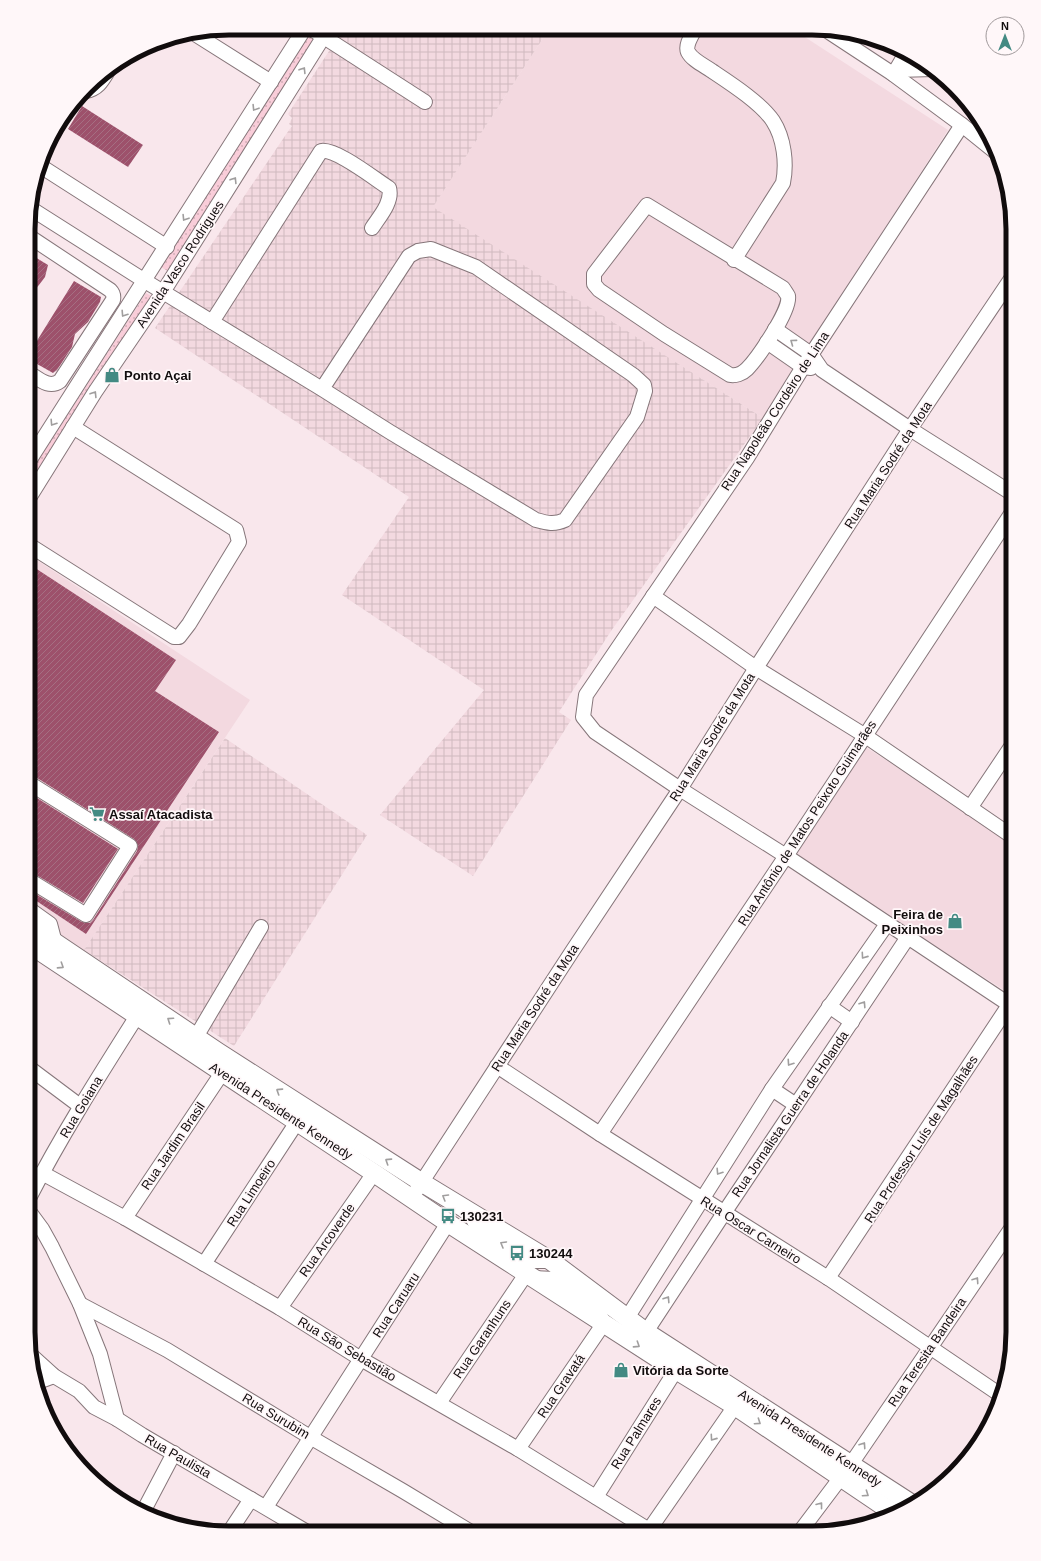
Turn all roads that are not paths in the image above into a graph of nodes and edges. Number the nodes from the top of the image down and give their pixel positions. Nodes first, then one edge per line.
1 (301, 35) edge
2 (325, 35) edge
3 (329, 35) edge
4 (693, 35) edge
5 (837, 37) edge
6 (201, 38) edge
7 (903, 58) edge
8 (923, 70) edge
9 (894, 72) junction
10 (271, 82) junction
11 (425, 102) dead end
12 (962, 125) junction
13 (987, 145) edge
14 (45, 169) edge
15 (36, 212) edge
16 (372, 228) dead end
17 (35, 240) edge
18 (167, 247) junction
19 (734, 260) junction
20 (145, 281) junction
21 (1006, 286) edge
22 (163, 292) junction
23 (212, 322) junction
24 (96, 326) junction
25 (775, 329) junction
26 (105, 342) junction
27 (767, 342) junction
28 (811, 354) junction
29 (74, 359) junction
30 (93, 362) junction
31 (802, 367) junction
32 (822, 370) junction
33 (35, 376) edge
34 (322, 389) junction
35 (73, 427) junction
36 (910, 429) junction
37 (35, 452) edge
38 (35, 488) edge
39 (1006, 490) edge
40 (1006, 522) edge
41 (35, 549) edge
42 (653, 596) junction
43 (756, 668) junction
44 (864, 735) junction
45 (1006, 754) edge
46 (35, 787) edge
47 (680, 789) junction
48 (970, 808) junction
49 (1006, 832) edge
50 (786, 856) junction
51 (35, 884) edge
52 (35, 913) edge
53 (886, 924) junction
54 (261, 927) dead end
55 (35, 929) edge
56 (908, 937) junction
57 (55, 943) junction
58 (35, 951) edge
59 (1006, 999) edge
60 (829, 1006) junction
61 (1006, 1012) edge
62 (137, 1016) junction
63 (852, 1022) junction
64 (196, 1037) junction
65 (497, 1066) junction
66 (35, 1072) edge
67 (222, 1073) junction
68 (772, 1089) junction
69 (796, 1105) junction
70 (80, 1106) junction
71 (297, 1122) junction
72 (600, 1134) junction
73 (42, 1173) junction
74 (374, 1173) junction
75 (421, 1182) junction
76 (35, 1186) edge
77 (411, 1198) junction
78 (702, 1199) junction
79 (724, 1213) junction
80 (125, 1218) junction
81 (35, 1220) edge
82 (448, 1223) junction
83 (1006, 1236) edge
84 (204, 1264) junction
85 (529, 1276) junction
86 (828, 1278) junction
87 (80, 1304) junction
88 (280, 1308) junction
89 (627, 1318) junction
90 (604, 1324) junction
91 (646, 1332) junction
92 (930, 1346) junction
93 (360, 1360) junction
94 (38, 1361) edge
95 (676, 1370) junction
96 (54, 1376) junction
97 (42, 1381) edge
98 (996, 1392) edge
99 (438, 1403) junction
100 (735, 1406) junction
101 (117, 1419) junction
102 (310, 1437) junction
103 (518, 1449) junction
104 (174, 1453) junction
105 (846, 1471) junction
106 (596, 1497) junction
107 (251, 1499) junction
108 (907, 1501) edge
109 (146, 1507) edge
110 (266, 1507) junction
111 (890, 1509) edge
112 (233, 1526) edge
113 (297, 1526) edge
114 (460, 1526) edge
115 (640, 1526) edge
116 (651, 1526) edge
117 (804, 1526) edge

1 - 10 street, Avenida Vasco Rodrigues
22 -> 2 street, Avenida Vasco Rodrigues
3 - 11 street
4 - 19 street
5 - 9 street
6 - 10 street
7 - 9 street
8 - 9 street
9 - 12 street
10 -> 18 street, Avenida Vasco Rodrigues
12 - 13 street
12 - 28 street, Rua Napoleão Cordeiro de Lima
14 - 18 street
15 - 20 street
16 - 23 street
17 - 24 street
18 - 20 street, Avenida Vasco Rodrigues
19 - 25 street
19 - 27 street
20 - 22 street
20 -> 26 street, Avenida Vasco Rodrigues
21 - 36 street, Rua Maria Sodré da Mota
22 - 23 street
35 -> 22 street, Avenida Vasco Rodrigues
23 - 34 street
24 - 26 street
24 - 29 street
25 - 27 street
28 -> 25 street
26 - 30 street, Avenida Vasco Rodrigues
27 - 31 street
28 - 31 street, Rua Napoleão Cordeiro de Lima
28 - 32 street
29 - 30 street
29 - 33 street
30 -> 37 street, Avenida Vasco Rodrigues
31 - 32 street
31 - 42 street, Rua Napoleão Cordeiro de Lima
32 - 36 street
34 - 34 street
35 - 38 street, Avenida Vasco Rodrigues
35 - 41 street
36 - 39 street
36 - 43 street, Rua Maria Sodré da Mota
40 - 44 street, Rua Antônio de Matos Peixoto Guimarães
42 - 43 street
42 - 47 street, Rua Napoleão Cordeiro de Lima
43 - 44 street
43 - 47 street, Rua Maria Sodré da Mota
44 - 48 street
44 - 50 street, Rua Antônio de Matos Peixoto Guimarães
45 - 48 street
46 - 51 street
47 - 50 street
47 - 65 street, Rua Maria Sodré da Mota
48 - 49 street
50 - 53 street
50 - 72 street, Rua Antônio de Matos Peixoto Guimarães
52 - 57 street
53 - 56 street
53 -> 60 street, Rua Jornalista Guerra de Holanda
54 - 64 street
55 - 57 main road, Avenida Presidente Kennedy
56 - 59 street
63 -> 56 street, Rua Jornalista Guerra de Holanda
64 -> 57 main road, Avenida Presidente Kennedy
58 -> 62 main road, Avenida Presidente Kennedy
60 - 63 street
60 -> 68 street, Rua Jornalista Guerra de Holanda
61 - 86 street, Rua Professor Luís de Magalhães
62 - 67 main road, Avenida Presidente Kennedy
62 - 70 street, Rua Goiana
63 - 69 street, Rua Jornalista Guerra de Holanda
75 -> 64 main road, Avenida Presidente Kennedy
65 - 72 street, Rua Oscar Carneiro
65 - 75 street, Rua Maria Sodré da Mota
66 - 70 street
67 - 71 main road, Avenida Presidente Kennedy
67 - 80 street, Rua Jardim Brasil
68 - 69 street
68 -> 78 street, Rua Jornalista Guerra de Holanda
69 - 79 street, Rua Jornalista Guerra de Holanda
70 - 73 street, Rua Goiana
71 - 74 main road, Avenida Presidente Kennedy
71 - 84 street, Rua Limoeiro
72 - 78 street, Rua Oscar Carneiro
73 - 76 street, Rua Goiana
73 - 80 street, Rua São Sebastião
74 - 77 main road, Avenida Presidente Kennedy
74 - 88 street, Rua Arcoverde
75 - 77 street, Rua Maria Sodré da Mota
89 -> 75 main road, Avenida Presidente Kennedy
77 - 82 main road, Avenida Presidente Kennedy
78 - 79 street, Rua Oscar Carneiro
78 - 89 street, Rua Jornalista Guerra de Holanda
79 - 86 street, Rua Oscar Carneiro
91 -> 79 street, Rua Jornalista Guerra de Holanda
80 - 84 street, Rua São Sebastião
81 - 87 street
82 - 85 main road, Avenida Presidente Kennedy
82 - 93 street, Rua Caruaru
92 -> 83 street, Rua Teresita Bandeira
84 - 88 street, Rua São Sebastião
85 - 90 main road, Avenida Presidente Kennedy
85 - 99 street, Rua Garanhuns
86 - 92 street, Rua Oscar Carneiro
87 - 101 street
87 - 102 street, Rua Surubim
88 - 93 street, Rua São Sebastião
89 - 91 main road, Avenida Presidente Kennedy
90 -> 95 main road, Avenida Presidente Kennedy
90 - 103 street, Rua Gravatá
91 - 105 main road, Avenida Presidente Kennedy
92 - 98 street, Rua Oscar Carneiro
105 -> 92 street, Rua Teresita Bandeira
93 - 99 street, Rua São Sebastião
93 - 102 street, Rua Caruaru
94 - 96 street, Rua Paulista
95 - 100 main road, Avenida Presidente Kennedy
95 - 106 street, Rua Palmares
96 - 97 street
96 - 101 street, Rua Paulista
99 - 103 street, Rua São Sebastião
100 -> 105 main road, Avenida Presidente Kennedy
100 -> 116 street
101 - 104 street, Rua Paulista
102 - 110 street, Rua Caruaru
102 - 114 street, Rua Surubim
103 - 106 street, Rua São Sebastião
104 - 107 street, Rua Paulista
104 - 109 street
105 - 108 main road, Avenida Presidente Kennedy
105 -> 111 main road, Avenida Presidente Kennedy
117 -> 105 street, Rua Teresita Bandeira
106 - 115 street, Rua São Sebastião
107 - 110 street, Rua Paulista
107 - 112 street
110 - 113 street, Rua Paulista

